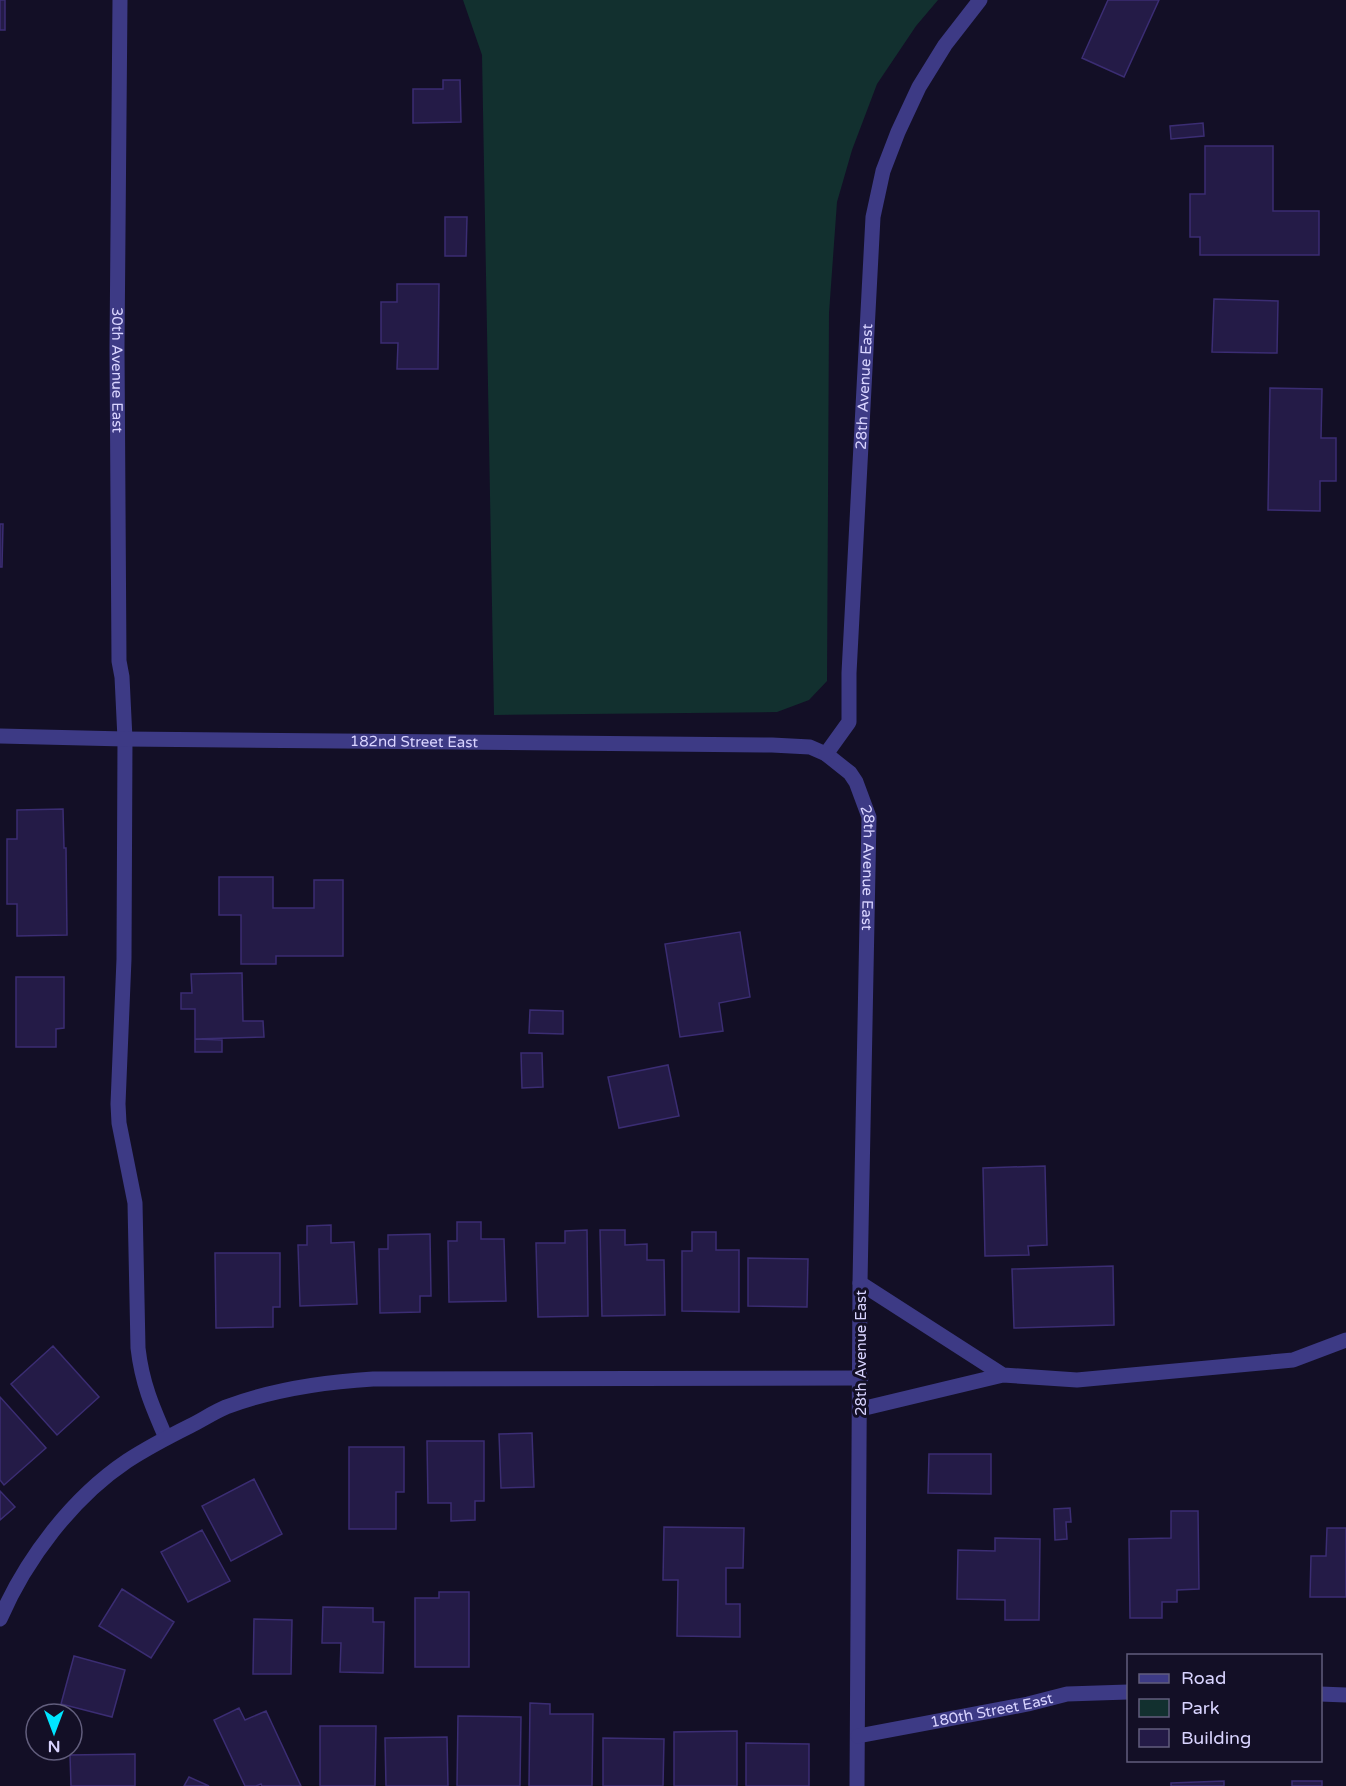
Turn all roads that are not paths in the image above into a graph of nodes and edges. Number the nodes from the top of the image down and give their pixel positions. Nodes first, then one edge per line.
1 (120, 0) edge
2 (980, 0) edge
3 (0, 736) edge
4 (125, 739) junction
5 (826, 753) junction
6 (861, 1283) junction
7 (1346, 1340) edge
8 (1003, 1375) junction
9 (861, 1378) junction
10 (861, 1409) junction
11 (166, 1438) junction
12 (0, 1619) edge
13 (1127, 1692) edge
14 (1322, 1694) edge
15 (1346, 1695) edge
16 (858, 1736) junction
17 (857, 1786) edge

1 - 4 street, 30th Avenue East
2 - 5 street, 28th Avenue East
3 - 4 street, 182nd Street East
4 - 5 street, 182nd Street East
4 - 11 street, 30th Avenue East
5 - 6 street, 28th Avenue East
6 - 8 street
6 - 9 street, 28th Avenue East
7 - 8 street
8 - 10 street
9 - 10 street, 28th Avenue East
9 - 11 street
10 - 16 street, 28th Avenue East
11 - 12 street
13 - 16 street, 180th Street East
14 - 15 street
16 - 17 street, 28th Avenue East

